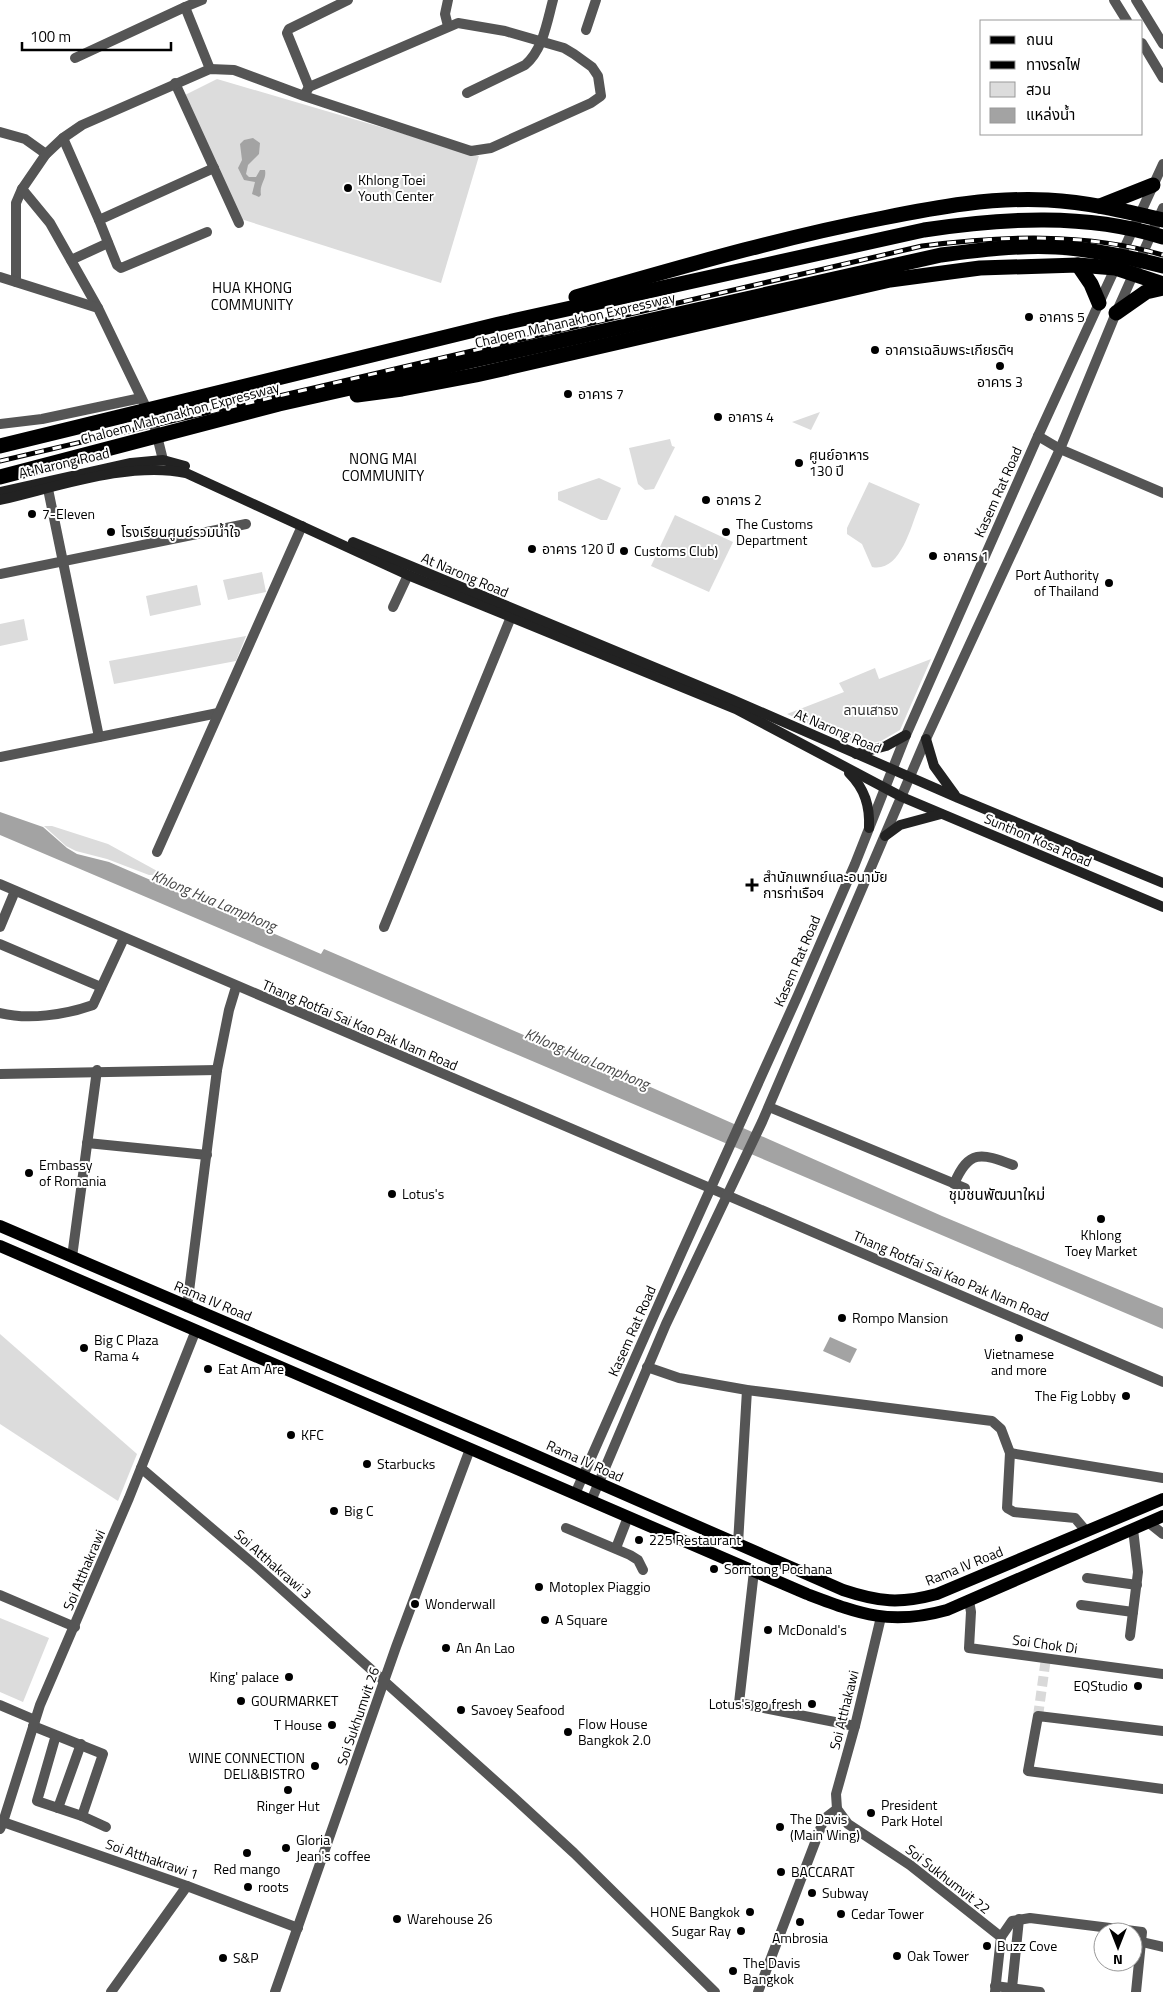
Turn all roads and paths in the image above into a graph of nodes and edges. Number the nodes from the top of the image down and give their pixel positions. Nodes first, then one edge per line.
1 (202, 0) edge
2 (448, 0) edge
3 (553, 0) edge
4 (596, 0) edge
5 (1114, 0) edge
6 (1136, 0) edge
7 (341, 2) edge
8 (185, 7) junction
9 (1126, 20) edge
10 (448, 26) junction
11 (586, 30) dead end
12 (541, 41) junction
13 (1163, 44) edge
14 (1143, 45) edge
15 (75, 58) dead end
16 (210, 69) junction
17 (1163, 78) edge
18 (175, 83) junction
19 (307, 91) junction
20 (466, 93) dead end
21 (0, 132) edge
22 (63, 138) junction
23 (46, 154) junction
24 (1163, 164) edge
25 (214, 168) junction
26 (1153, 185) junction
27 (22, 189) junction
28 (1100, 206) junction
29 (1140, 215) junction
30 (1161, 216) edge
31 (99, 220) junction
32 (239, 223) dead end
33 (207, 232) dead end
34 (1163, 238) edge
35 (108, 243) junction
36 (71, 260) junction
37 (1078, 265) junction
38 (1163, 266) edge
39 (1115, 268) junction
40 (1134, 274) junction
41 (0, 277) edge
42 (16, 282) junction
43 (1163, 284) edge
44 (1163, 288) edge
45 (1099, 303) junction
46 (98, 308) junction
47 (1116, 314) junction
48 (499, 324) junction
49 (141, 398) junction
50 (279, 404) junction
51 (0, 424) edge
52 (1038, 436) junction
53 (0, 446) edge
54 (1060, 449) junction
55 (164, 464) junction
56 (0, 477) edge
57 (48, 489) junction
58 (0, 492) edge
59 (1163, 493) edge
60 (0, 500) edge
61 (246, 524) dead end
62 (302, 526) junction
63 (63, 562) junction
64 (0, 574) edge
65 (408, 575) junction
66 (393, 607) dead end
67 (511, 617) junction
68 (218, 713) junction
69 (906, 734) junction
70 (99, 737) junction
71 (926, 739) junction
72 (855, 754) junction
73 (0, 757) edge
74 (844, 768) junction
75 (892, 770) junction
76 (910, 777) junction
77 (885, 788) junction
78 (902, 797) junction
79 (958, 798) junction
80 (942, 814) junction
81 (869, 828) junction
82 (886, 836) junction
83 (157, 852) dead end
84 (1163, 883) edge
85 (0, 884) edge
86 (15, 890) junction
87 (1163, 907) edge
88 (0, 926) edge
89 (384, 927) dead end
90 (124, 938) junction
91 (0, 944) edge
92 (101, 987) junction
93 (236, 987) junction
94 (798, 995) junction
95 (814, 1002) junction
96 (0, 1013) edge
97 (97, 1070) junction
98 (217, 1070) junction
99 (0, 1074) edge
100 (768, 1108) junction
101 (87, 1143) junction
102 (207, 1155) junction
103 (1013, 1164) dead end
104 (954, 1184) junction
105 (712, 1187) junction
106 (965, 1188) dead end
107 (728, 1194) junction
108 (0, 1226) edge
109 (0, 1246) edge
110 (72, 1257) junction
111 (187, 1307) junction
112 (203, 1314) junction
113 (652, 1318) junction
114 (666, 1324) junction
115 (196, 1330) junction
116 (647, 1367) junction
117 (1163, 1382) edge
118 (747, 1390) junction
119 (470, 1449) junction
120 (1010, 1453) junction
121 (141, 1468) junction
122 (583, 1476) junction
123 (1163, 1478) edge
124 (599, 1483) junction
125 (576, 1494) junction
126 (1163, 1498) edge
127 (591, 1501) junction
128 (1163, 1516) edge
129 (628, 1517) junction
130 (1148, 1522) junction
131 (566, 1528) dead end
132 (1133, 1529) junction
133 (1086, 1531) junction
134 (1163, 1534) edge
135 (738, 1544) junction
136 (616, 1548) junction
137 (643, 1570) dead end
138 (754, 1570) junction
139 (1087, 1578) dead end
140 (1137, 1585) junction
141 (0, 1595) edge
142 (969, 1601) junction
143 (1081, 1605) dead end
144 (1133, 1612) junction
145 (880, 1617) junction
146 (75, 1627) junction
147 (1130, 1636) dead end
148 (1163, 1674) edge
149 (385, 1684) junction
150 (0, 1705) edge
151 (34, 1723) junction
152 (855, 1726) junction
153 (1163, 1731) edge
154 (56, 1735) junction
155 (81, 1744) junction
156 (1163, 1790) edge
157 (58, 1808) junction
158 (837, 1809) junction
159 (82, 1816) junction
160 (2, 1825) edge
161 (106, 1827) dead end
162 (187, 1886) junction
163 (1019, 1918) junction
164 (1093, 1926) edge
165 (298, 1928) junction
166 (1001, 1937) junction
167 (1143, 1942) edge
168 (1163, 1946) edge
169 (1138, 1972) edge
170 (1012, 1988) junction
171 (995, 1989) edge
172 (111, 1992) edge
173 (275, 1992) edge
174 (716, 1992) edge
175 (758, 1992) edge
176 (1040, 1992) edge
177 (1136, 1992) edge

1 - 8 street
2 - 10 street
3 - 12 street
4 - 11 street
5 - 9 street
6 - 13 street
7 - 19 street
8 - 15 street
8 - 16 street
10 - 12 street
10 - 19 street
12 - 19 street
12 - 20 street
14 - 17 street
16 - 18 street
16 - 19 street
18 - 22 street
18 - 25 street
21 - 23 street
22 - 23 street
22 - 31 street
23 - 27 street
24 - 26 street, Kasem Rat Road
25 - 31 street
25 - 32 street
26 - 28 highway
26 - 29 street, Kasem Rat Road
27 - 36 street
27 - 42 street
28 - 29 highway
28 - 48 highway
29 - 30 highway
29 - 39 street, Kasem Rat Road
30 - 40 street, Kasem Rat Road
31 - 35 street
33 - 35 street
34 - 48 highway, Chaloem Mahanakhon Expressway
35 - 36 street
36 - 46 street
37 - 39 highway
37 - 45 highway
37 - 50 highway
38 - 50 highway, Chaloem Mahanakhon Expressway
39 - 40 highway
39 - 45 street, Kasem Rat Road
40 - 43 highway
40 - 47 street, Kasem Rat Road
41 - 42 street
42 - 46 street
44 - 47 highway
45 - 52 street, Kasem Rat Road
46 - 49 street
47 - 54 street, Kasem Rat Road
48 - 53 highway, Chaloem Mahanakhon Expressway
49 - 51 street
49 - 55 street
50 - 56 highway, Chaloem Mahanakhon Expressway
52 - 54 street
52 - 69 street, Kasem Rat Road
54 - 59 street
54 - 71 street, Kasem Rat Road
55 - 57 main road, At Narong Road
55 - 58 main road, At Narong Road
55 - 62 main road, At Narong Road
55 - 72 main road, At Narong Road
57 - 60 main road, At Narong Road
57 - 63 street
61 - 63 street
62 - 65 main road, At Narong Road
62 - 68 street
63 - 64 street
63 - 70 street
65 - 66 street
65 - 67 main road, At Narong Road
67 - 74 main road, At Narong Road
67 - 89 street
68 - 70 street
68 - 83 street
69 - 72 main road
69 - 75 street, Kasem Rat Road
70 - 73 street
71 - 76 street, Kasem Rat Road
71 - 79 main road
72 - 75 main road, At Narong Road
74 - 77 main road, At Narong Road
74 - 81 main road
75 - 76 main road, At Narong Road
75 - 77 street, Kasem Rat Road
76 - 78 street, Kasem Rat Road
76 - 79 main road, Sunthon Kosa Road
77 - 78 main road, At Narong Road
77 - 81 street, Kasem Rat Road
78 - 80 main road, Sunthon Kosa Road
78 - 82 street, Kasem Rat Road
79 - 84 main road, Sunthon Kosa Road
80 - 82 main road
80 - 87 main road, Sunthon Kosa Road
81 - 94 street, Kasem Rat Road
82 - 95 street, Kasem Rat Road
85 - 86 street, Thang Rotfai Sai Kao Pak Nam Road
86 - 88 street
86 - 90 street, Thang Rotfai Sai Kao Pak Nam Road
90 - 92 street
90 - 93 street, Thang Rotfai Sai Kao Pak Nam Road
91 - 92 street
92 - 96 street
93 - 98 street
93 - 105 street, Thang Rotfai Sai Kao Pak Nam Road
94 - 95 street
94 - 105 street, Kasem Rat Road
95 - 100 street, Kasem Rat Road
97 - 98 street
97 - 99 street
97 - 101 street
98 - 102 street
100 - 104 street
100 - 107 street, Kasem Rat Road
101 - 102 street
101 - 110 street
102 - 111 street
103 - 104 street
104 - 106 street
105 - 107 street, Thang Rotfai Sai Kao Pak Nam Road
105 - 113 street, Kasem Rat Road
107 - 114 street, Kasem Rat Road
107 - 117 street, Thang Rotfai Sai Kao Pak Nam Road
108 - 110 main road, Rama IV Road
109 - 115 main road
110 - 111 main road, Rama IV Road
111 - 112 main road, Rama IV Road
112 - 115 main road
112 - 122 main road, Rama IV Road
113 - 114 street
113 - 122 street, Kasem Rat Road
114 - 116 street, Kasem Rat Road
115 - 119 main road
115 - 121 street, Soi Atthakrawi
116 - 118 street
116 - 124 street, Kasem Rat Road
118 - 120 street
118 - 135 street
119 - 125 main road
119 - 149 street, Soi Sukhumvit 26
120 - 123 street
120 - 133 street
121 - 146 street, Soi Atthakrawi
121 - 149 street, Soi Atthakrawi 3
122 - 124 main road, Rama IV Road
122 - 125 street, Kasem Rat Road
124 - 127 street, Kasem Rat Road
124 - 135 main road, Rama IV Road
125 - 127 main road
126 - 133 main road, Rama IV Road
127 - 129 main road
128 - 130 main road
129 - 136 street
129 - 138 main road
130 - 132 main road
130 - 134 street
131 - 136 street
132 - 140 street
132 - 142 main road
133 - 135 main road, Rama IV Road
136 - 137 street
138 - 145 main road
138 - 152 street
139 - 140 street
140 - 144 street
141 - 146 street
142 - 145 main road
142 - 148 street, Soi Chok Di
143 - 144 street
144 - 147 street
145 - 152 street, Soi Atthakawi
146 - 151 street, Soi Atthakrawi
149 - 165 street, Soi Sukhumvit 26
149 - 174 street, Soi Atthakrawi 3
150 - 151 street
151 - 154 street
151 - 160 street, Soi Atthakrawi
152 - 158 street, Soi Atthakawi
153 - 156 street
154 - 155 street
154 - 157 street
155 - 157 street
155 - 159 street
157 - 159 street
158 - 166 street, Soi Sukhumvit 22
158 - 175 street
159 - 161 street
160 - 162 street, Soi Atthakrawi 1
162 - 165 street, Soi Atthakrawi 1
162 - 172 street
163 - 164 street
163 - 166 street
163 - 170 street
165 - 173 street, Soi Sukhumvit 26
166 - 171 street
167 - 168 street
169 - 177 street
170 - 171 street
170 - 176 street

